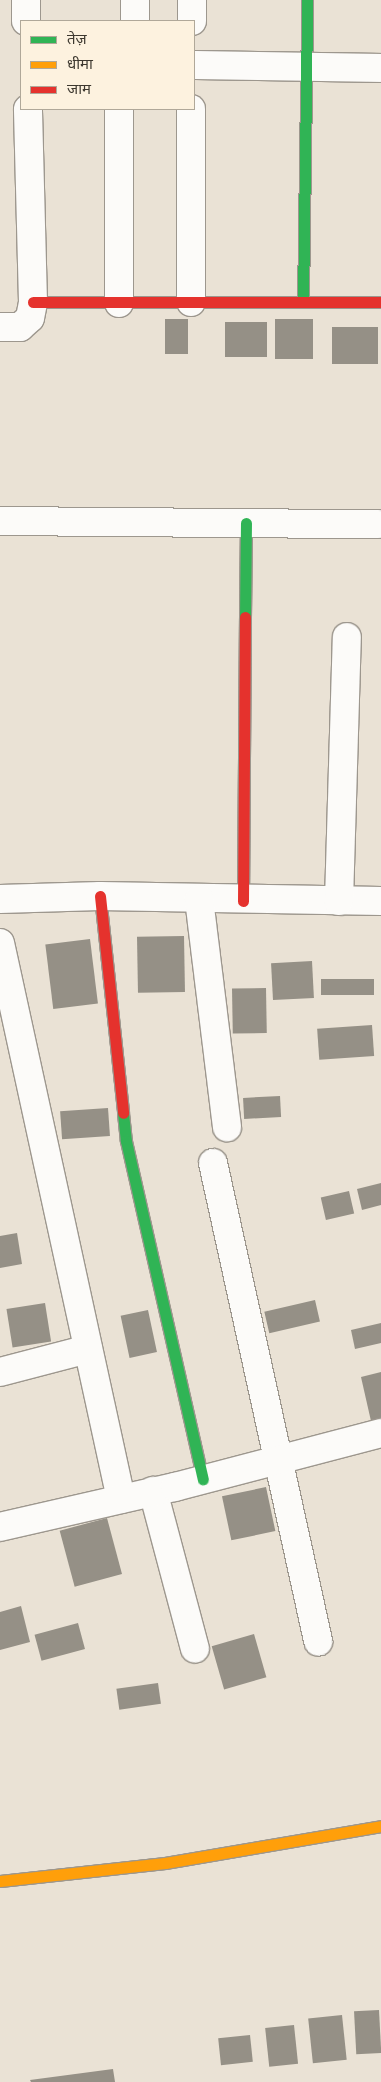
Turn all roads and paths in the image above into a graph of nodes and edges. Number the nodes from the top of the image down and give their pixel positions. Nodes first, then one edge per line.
1 (26, 0) edge
2 (135, 0) edge
3 (192, 0) edge
4 (307, 0) edge
5 (26, 20) edge
6 (134, 20) edge
7 (192, 20) edge
8 (195, 65) edge
9 (306, 67) junction
10 (381, 68) edge
11 (28, 110) edge
12 (119, 110) edge
13 (192, 110) edge
14 (33, 302) junction
15 (190, 302) junction
16 (303, 302) junction
17 (381, 302) edge
18 (119, 304) junction
19 (0, 327) edge
20 (0, 521) edge
21 (246, 523) junction
22 (378, 524) dead end
23 (347, 637) dead end
24 (100, 896) junction
25 (0, 899) edge
26 (199, 899) junction
27 (243, 901) junction
28 (339, 901) junction
29 (381, 901) edge
30 (0, 943) edge
31 (227, 1127) dead end
32 (212, 1162) dead end
33 (88, 1349) junction
34 (0, 1372) edge
35 (381, 1433) edge
36 (277, 1460) junction
37 (203, 1479) junction
38 (153, 1492) junction
39 (121, 1499) junction
40 (0, 1527) edge
41 (318, 1642) dead end
42 (195, 1649) dead end
43 (381, 1826) edge
44 (0, 1881) edge

1 - 5 street
2 - 6 street
3 - 7 street
4 - 9 street
8 - 9 street
9 - 10 street
9 - 16 street
11 - 14 street
12 - 18 street
13 - 15 street
14 - 18 street
14 - 19 street
15 - 16 street
15 - 18 street
16 - 17 street
20 - 21 street
21 - 22 street
21 - 27 street
23 - 28 street
24 - 25 street
24 - 26 street
24 - 37 street
26 - 27 street
26 - 31 street
27 - 28 street
28 - 29 street
30 - 33 street
32 - 36 street
33 - 34 street
33 - 39 street
35 - 36 street
36 - 37 street
36 - 41 street
37 - 38 street
38 - 39 street
38 - 42 street
39 - 40 street
43 - 44 street

